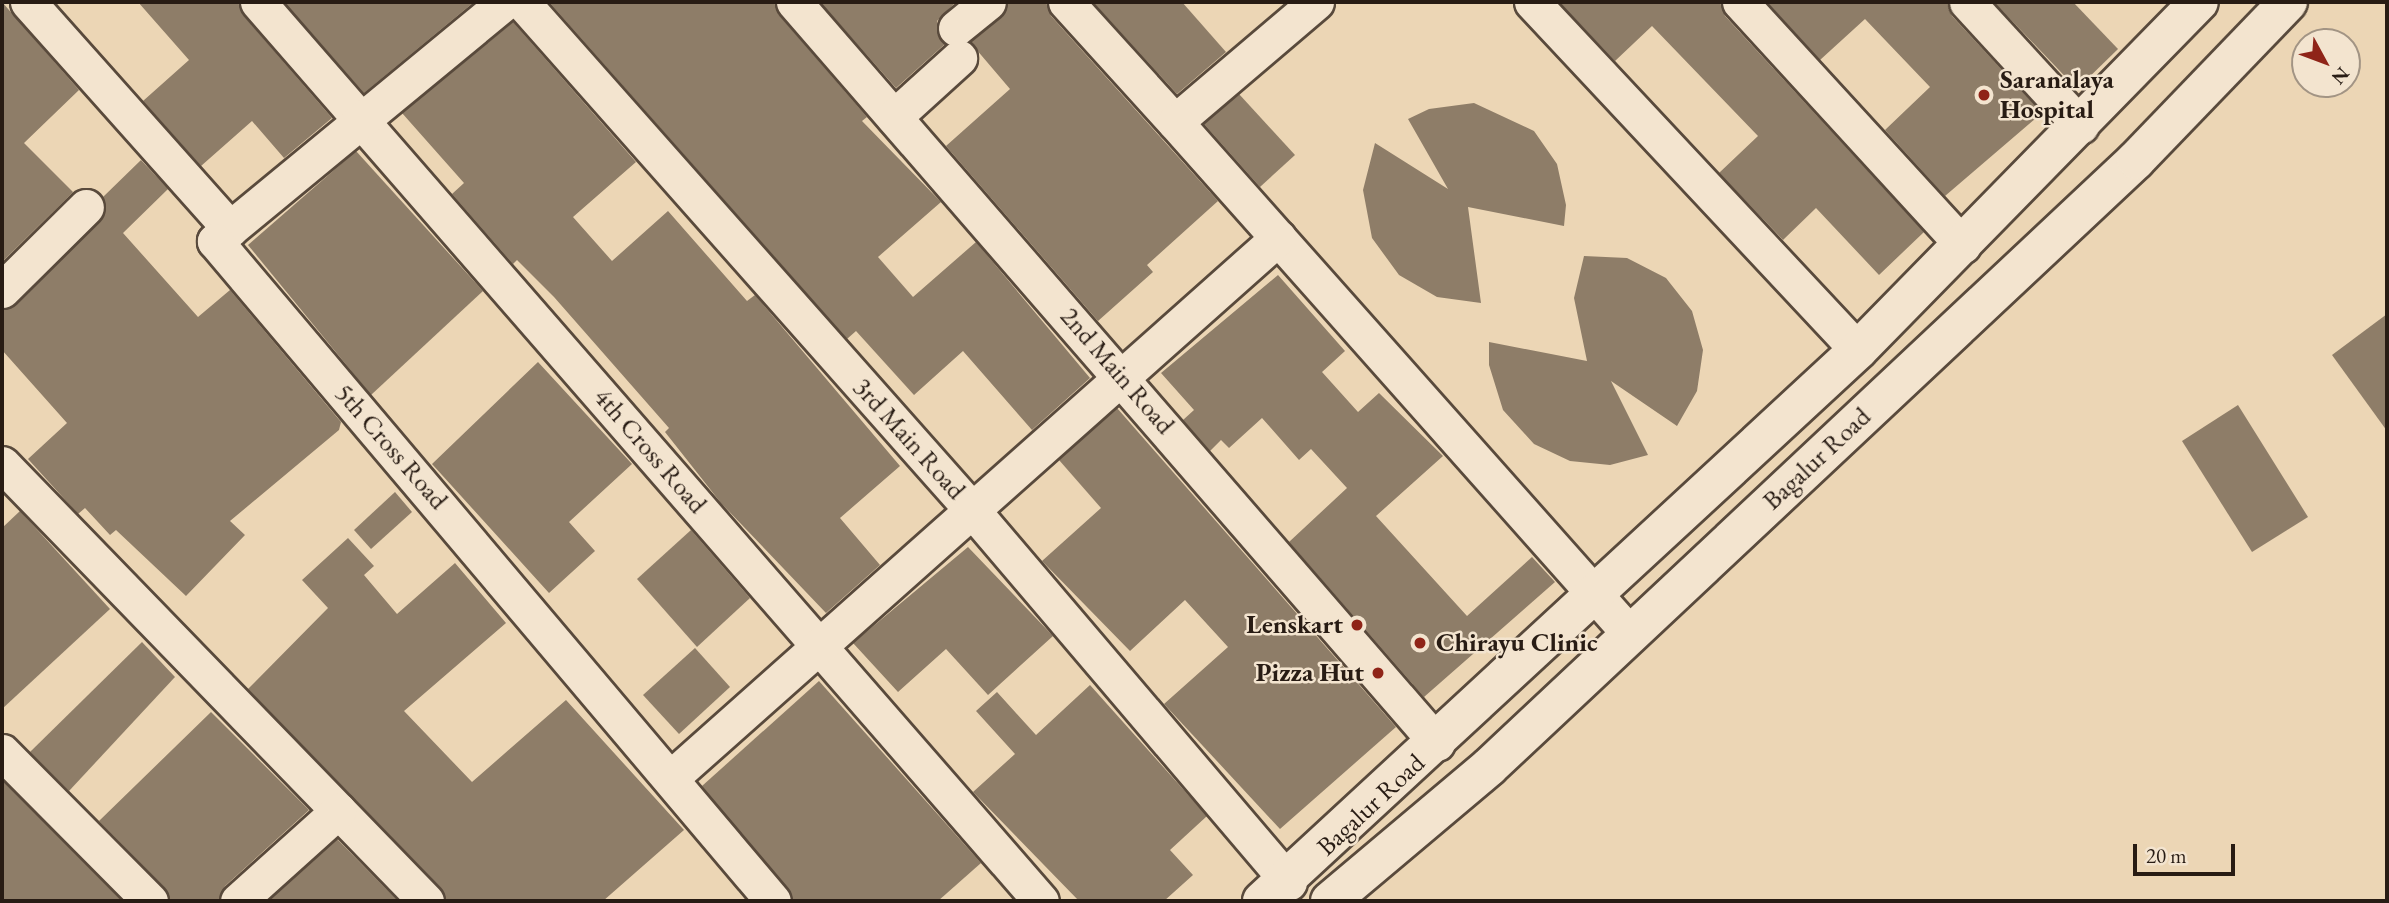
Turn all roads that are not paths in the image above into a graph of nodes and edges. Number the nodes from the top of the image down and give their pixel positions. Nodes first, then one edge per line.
1 (27, 2) edge
2 (258, 2) edge
3 (505, 2) edge
4 (522, 2) edge
5 (794, 2) edge
6 (988, 2) edge
7 (1066, 2) edge
8 (1315, 2) edge
9 (1532, 2) edge
10 (1740, 2) edge
11 (1967, 2) edge
12 (2199, 2) edge
13 (2288, 2) edge
14 (894, 117) junction
15 (363, 120) junction
16 (1175, 122) junction
17 (2081, 126) junction
18 (86, 207) dead end
19 (230, 229) junction
20 (1278, 239) junction
21 (1963, 245) junction
22 (2, 290) edge
23 (1858, 350) junction
24 (1123, 376) junction
25 (2, 464) edge
26 (972, 510) junction
27 (1595, 596) junction
28 (1630, 634) junction
29 (819, 646) junction
30 (1437, 743) junction
31 (2, 752) edge
32 (673, 776) junction
33 (338, 811) junction
34 (1275, 892) edge
35 (150, 901) edge
36 (238, 901) edge
37 (426, 901) edge
38 (773, 901) edge
39 (1041, 901) edge
40 (1331, 901) edge

1 - 19 street
2 - 15 street, 4th Cross Road
3 - 15 street
4 - 26 street, 3rd Main Road
5 - 14 street, 2nd Main Road
6 - 14 street
7 - 16 street
8 - 16 street
9 - 23 street
10 - 21 street
11 - 17 street
12 - 17 main road, Bagalur Road
13 - 28 main road, Bagalur Road
14 - 24 street, 2nd Main Road
15 - 19 street
15 - 29 street, 4th Cross Road
16 - 20 street
17 - 21 main road, Bagalur Road
18 - 22 street
19 - 32 street, 5th Cross Road
20 - 24 street
20 - 27 street
21 - 23 main road, Bagalur Road
23 - 27 main road, Bagalur Road
24 - 26 street
24 - 30 street, 2nd Main Road
25 - 33 street
26 - 29 street
26 - 34 street, 3rd Main Road
27 - 28 street
27 - 30 main road, Bagalur Road
28 - 40 main road, Bagalur Road
29 - 32 street
29 - 39 street, 4th Cross Road
30 - 34 main road, Bagalur Road
31 - 35 street
32 - 38 street, 5th Cross Road
33 - 36 street
33 - 37 street

